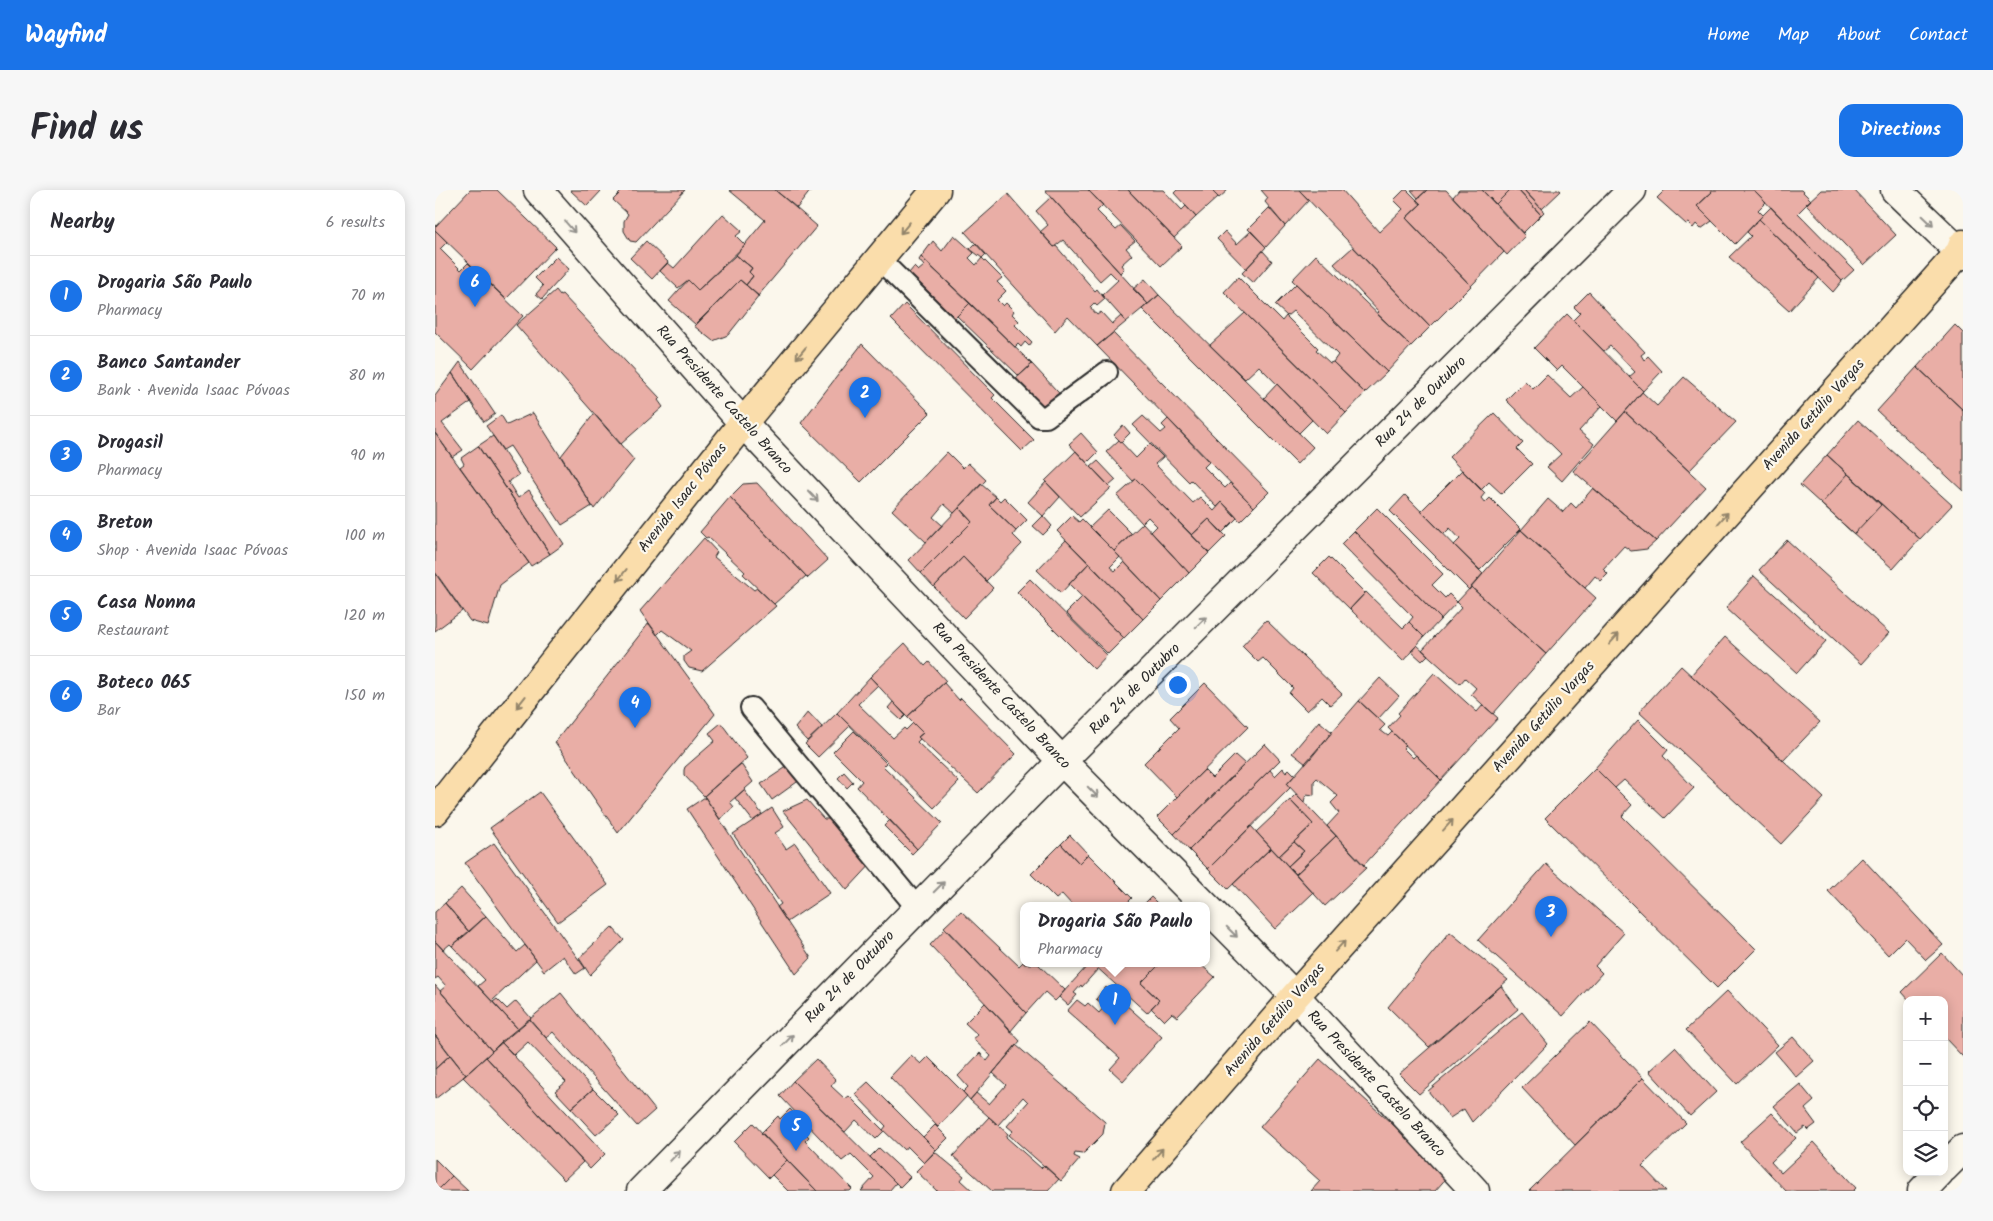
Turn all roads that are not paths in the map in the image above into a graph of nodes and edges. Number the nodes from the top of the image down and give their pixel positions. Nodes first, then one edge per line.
1 (538, 190) edge
2 (936, 190) edge
3 (1632, 190) edge
4 (1895, 190) edge
5 (1962, 250) edge
6 (879, 259) junction
7 (1107, 372) dead end
8 (743, 422) junction
9 (751, 708) dead end
10 (1062, 761) junction
11 (435, 811) edge
12 (1202, 902) edge
13 (917, 909) junction
14 (1210, 910) edge
15 (1295, 996) junction
16 (1963, 1149) edge
17 (1948, 1164) edge
18 (1936, 1176) edge
19 (641, 1191) edge
20 (1126, 1191) edge
21 (1475, 1191) edge
22 (1922, 1191) edge

1 -> 8 street, Rua Presidente Castelo Branco
2 -> 6 main road, Avenida Isaac Póvoas
10 -> 3 street, Rua 24 de Outubro
4 -> 5 street
15 -> 5 main road, Avenida Getúlio Vargas
6 - 7 lane
6 -> 8 main road, Avenida Isaac Póvoas
8 -> 10 street, Rua Presidente Castelo Branco
8 -> 11 main road, Avenida Isaac Póvoas
9 - 13 lane
10 -> 12 street, Rua Presidente Castelo Branco
13 -> 10 street, Rua 24 de Outubro
19 -> 13 street, Rua 24 de Outubro
14 -> 15 street, Rua Presidente Castelo Branco
20 -> 15 main road, Avenida Getúlio Vargas
15 - 21 street, Rua Presidente Castelo Branco
16 - 17 street
18 - 22 street

